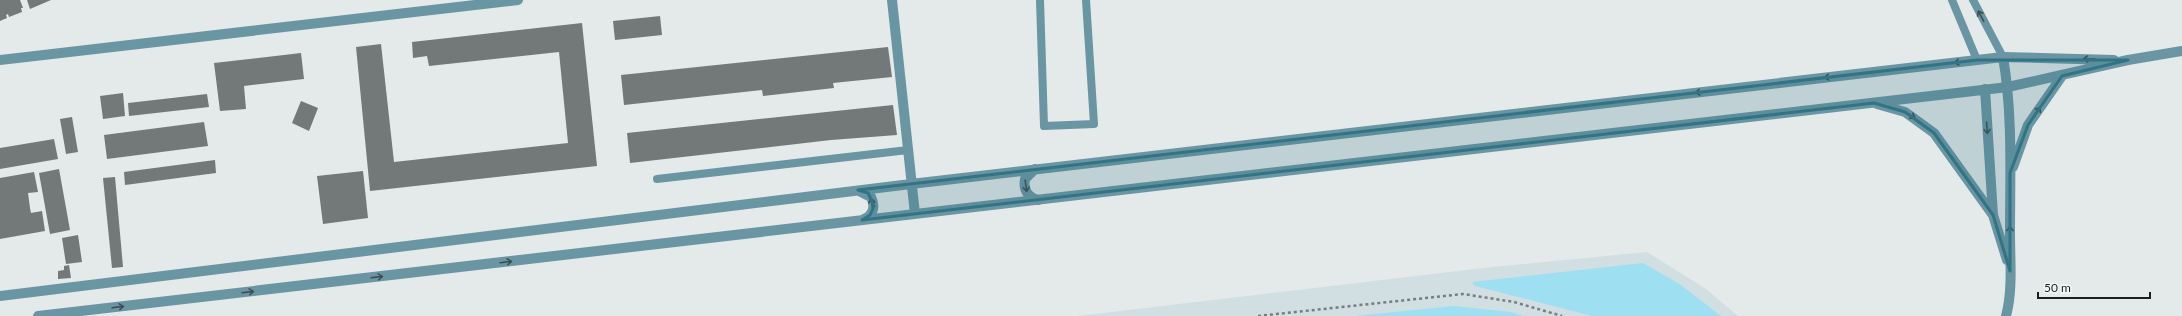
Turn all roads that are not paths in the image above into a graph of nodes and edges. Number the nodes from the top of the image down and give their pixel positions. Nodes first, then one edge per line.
1 (518, 0) edge
2 (892, 0) edge
3 (1040, 0) edge
4 (1086, 0) edge
5 (1952, 0) edge
6 (1972, 0) edge
7 (2182, 51) edge
8 (2002, 57) junction
9 (0, 60) edge
10 (1977, 60) junction
11 (2128, 60) junction
12 (2062, 76) junction
13 (2008, 87) junction
14 (1985, 89) junction
15 (1874, 103) junction
16 (908, 150) junction
17 (1035, 170) junction
18 (2010, 173) junction
19 (657, 179) dead end
20 (912, 184) junction
21 (858, 190) junction
22 (1039, 200) junction
23 (915, 214) junction
24 (1993, 216) junction
25 (862, 220) junction
26 (2010, 271) junction
27 (0, 296) edge
28 (82, 314) edge
29 (38, 316) edge
30 (2006, 316) edge

1 - 9 street
2 - 16 street
3 - 4 lane
5 - 10 lane
8 -> 6 lane
7 - 11 street
8 - 10 street
11 -> 8 street
8 - 13 street
10 -> 17 street
11 - 12 street
12 - 13 street
18 -> 12 street
13 - 14 street
13 - 18 street
14 - 15 street
14 -> 24 street
15 - 22 street
15 -> 24 street
16 - 19 lane
16 - 20 street
17 - 20 street
17 -> 22 street
26 -> 18 street
20 - 21 street
20 - 23 street
25 -> 21 street
21 - 27 street
22 - 23 street
23 - 25 street
24 - 26 street
28 -> 25 street
26 - 30 street
28 - 29 street

